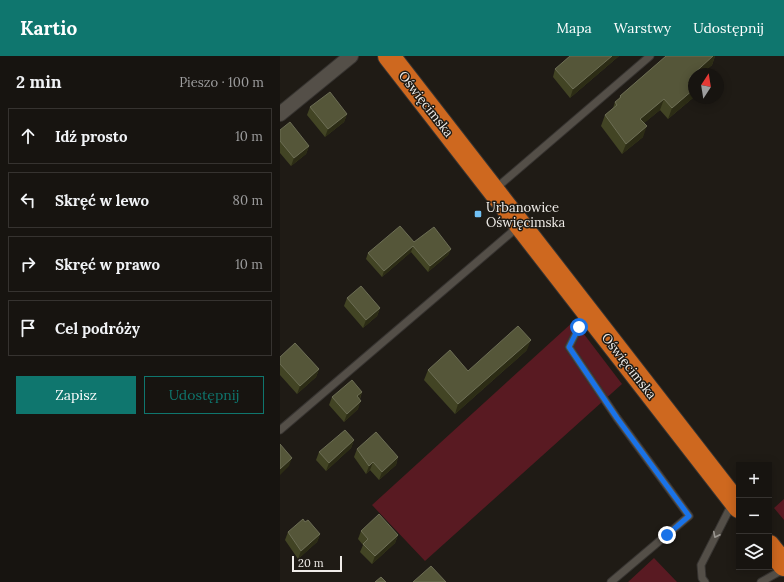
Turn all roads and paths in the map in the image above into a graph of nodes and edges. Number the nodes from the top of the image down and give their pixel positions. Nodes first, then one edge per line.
1 (351, 56) edge
2 (389, 56) edge
3 (650, 56) edge
4 (280, 114) edge
5 (493, 190) junction
6 (520, 224) junction
7 (587, 311) junction
8 (280, 430) edge
9 (736, 504) edge
10 (772, 550) edge
11 (784, 566) edge
12 (784, 569) edge
13 (611, 582) edge
14 (705, 582) edge
15 (761, 582) edge

1 - 4 street
2 - 5 highway, Oświęcimska
3 - 5 lane
5 - 6 highway, Oświęcimska
6 - 7 highway, Oświęcimska
6 - 8 lane
7 - 9 highway, Oświęcimska
7 - 13 lane
9 -> 14 lane
10 - 11 highway
12 - 15 lane

